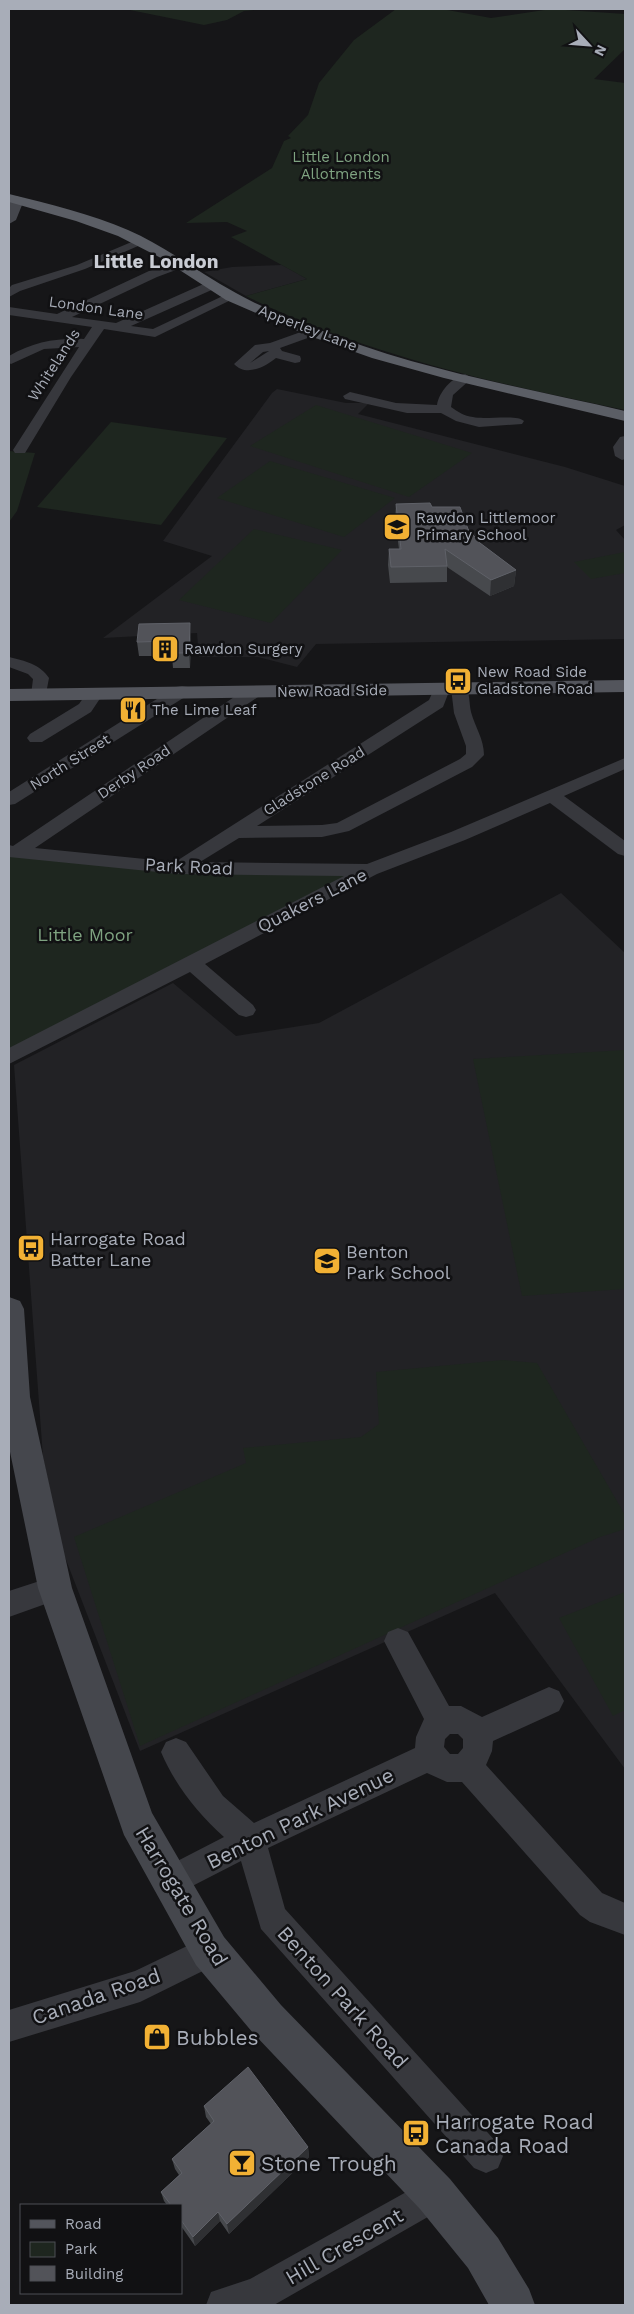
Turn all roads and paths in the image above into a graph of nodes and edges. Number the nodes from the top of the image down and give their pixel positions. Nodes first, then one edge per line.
1 (11, 206) edge
2 (142, 241) junction
3 (180, 265) junction
4 (212, 285) junction
5 (9, 293) edge
6 (231, 297) junction
7 (9, 311) edge
8 (57, 319) junction
9 (100, 325) junction
10 (118, 327) junction
11 (312, 332) junction
12 (87, 343) junction
13 (295, 359) dead end
14 (11, 360) dead end
15 (465, 378) junction
16 (350, 396) dead end
17 (444, 409) junction
18 (625, 416) edge
19 (517, 421) dead end
20 (625, 440) edge
21 (20, 450) dead end
22 (622, 456) dead end
23 (9, 662) edge
24 (625, 686) edge
25 (450, 688) junction
26 (182, 691) junction
27 (252, 692) junction
28 (95, 694) junction
29 (9, 695) edge
30 (39, 695) junction
31 (36, 738) dead end
32 (625, 764) edge
33 (551, 796) junction
34 (9, 800) edge
35 (625, 828) edge
36 (234, 832) junction
37 (608, 836) junction
38 (625, 850) edge
39 (12, 851) edge
40 (178, 868) junction
41 (370, 870) junction
42 (192, 963) junction
43 (246, 1010) dead end
44 (9, 1057) edge
45 (9, 1309) edge
46 (11, 1397) edge
47 (55, 1588) junction
48 (9, 1604) edge
49 (398, 1641) dead end
50 (549, 1701) dead end
51 (442, 1722) junction
52 (477, 1734) junction
53 (176, 1752) dead end
54 (432, 1755) junction
55 (466, 1766) junction
56 (251, 1840) junction
57 (169, 1882) junction
58 (625, 1919) edge
59 (210, 1951) junction
60 (9, 2026) edge
61 (486, 2156) dead end
62 (434, 2194) junction
63 (246, 2302) edge
64 (513, 2305) edge

1 - 2 highway, Apperley Lane
2 - 3 highway, Apperley Lane
2 - 5 street
3 - 4 highway, Apperley Lane
3 - 8 street
4 - 6 highway, Apperley Lane
4 - 10 street
6 - 10 street, London Lane
6 - 11 highway, Apperley Lane
7 - 8 street, London Lane
8 - 9 street, London Lane
9 - 10 street, London Lane
9 - 12 street, Whitelands
11 - 13 street
11 - 15 highway, Apperley Lane
12 - 14 street
12 - 21 street, Whitelands
15 - 17 street
15 - 18 highway, Apperley Lane
16 - 17 street
17 - 19 street
20 - 22 street
23 - 30 street
24 - 25 main road, New Road Side
25 - 27 main road, New Road Side
25 - 36 street, Gladstone Road
25 - 36 street
26 - 27 main road, New Road Side
26 - 28 main road, New Road Side
26 - 34 street, North Street
27 - 39 street, Derby Road
28 - 30 main road, New Road Side
28 - 31 street
29 - 30 main road, New Road Side
32 - 33 street, Quakers Lane
33 - 37 street
33 - 41 street, Quakers Lane
35 - 37 street
36 - 40 street, Gladstone Road
37 - 38 street
39 - 40 street, Park Road
40 - 41 street, Park Road
41 - 42 street, Quakers Lane
42 - 43 street
42 - 44 street, Quakers Lane
45 - 46 main road, Harrogate Road
46 - 47 main road, Harrogate Road
47 - 48 street
47 - 57 main road, Harrogate Road
49 - 51 street
50 - 52 street
51 - 52 street
51 - 54 street
52 - 55 street
53 - 56 street
54 - 55 street
54 - 56 street, Benton Park Avenue
55 - 58 street
56 - 57 street, Benton Park Avenue
56 - 61 street, Benton Park Road
57 - 59 main road, Harrogate Road
59 - 60 street, Canada Road
59 - 62 main road, Harrogate Road
62 - 63 street, Hill Crescent
62 - 64 main road, Harrogate Road

